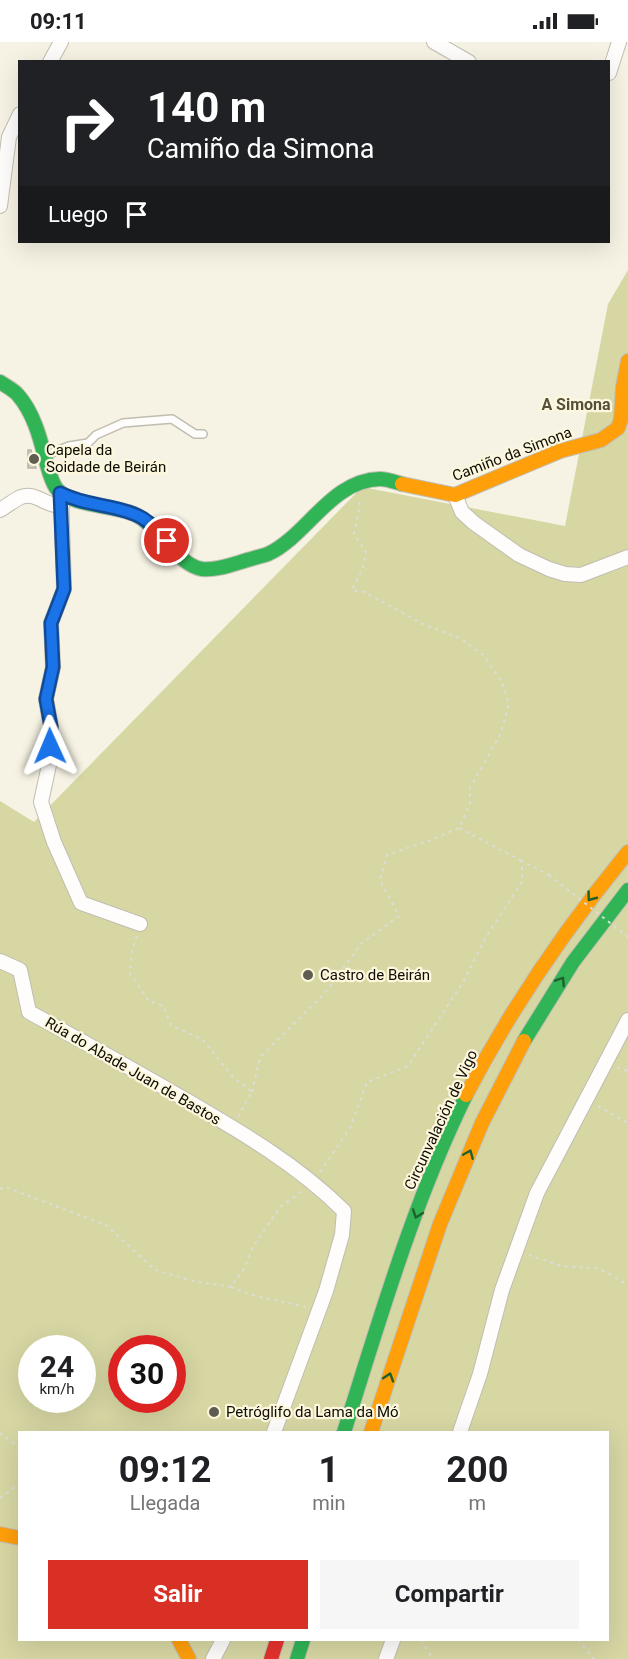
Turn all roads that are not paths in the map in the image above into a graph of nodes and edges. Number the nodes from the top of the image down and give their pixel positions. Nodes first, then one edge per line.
1 (61, 42) edge
2 (434, 42) edge
3 (619, 42) edge
4 (51, 60) edge
5 (466, 60) edge
6 (610, 70) edge
7 (18, 118) edge
8 (0, 206) edge
9 (628, 361) edge
10 (0, 382) edge
11 (203, 434) dead end
12 (45, 456) junction
13 (455, 495) junction
14 (61, 499) junction
15 (0, 510) edge
16 (628, 557) edge
17 (628, 852) edge
18 (628, 891) edge
19 (140, 924) road end
20 (0, 961) edge
21 (628, 1020) edge
22 (274, 1431) edge
23 (344, 1431) edge
24 (371, 1431) edge
25 (459, 1431) edge
26 (0, 1534) edge
27 (18, 1538) edge
28 (180, 1641) edge
29 (222, 1641) edge
30 (278, 1641) edge
31 (303, 1641) edge
32 (393, 1641) edge
33 (189, 1659) edge
34 (213, 1659) edge
35 (271, 1659) edge
36 (297, 1659) edge
37 (386, 1659) edge

1 - 4 street
2 - 5 street
3 - 6 street
7 - 8 street
9 - 13 main road, Camiño da Simona
10 - 12 main road
11 - 12 lane
12 - 14 main road
13 - 14 main road, Camiño da Simona
13 - 16 street
14 - 15 street
14 - 19 street
17 -> 23 main road, Circunvalación de Vigo
24 -> 18 main road
20 - 22 street, Rúa do Abade Juan de Bastos
21 - 25 street
26 - 27 main road
28 - 33 main road
29 - 34 street
30 - 35 main road
31 - 36 main road
32 - 37 street

